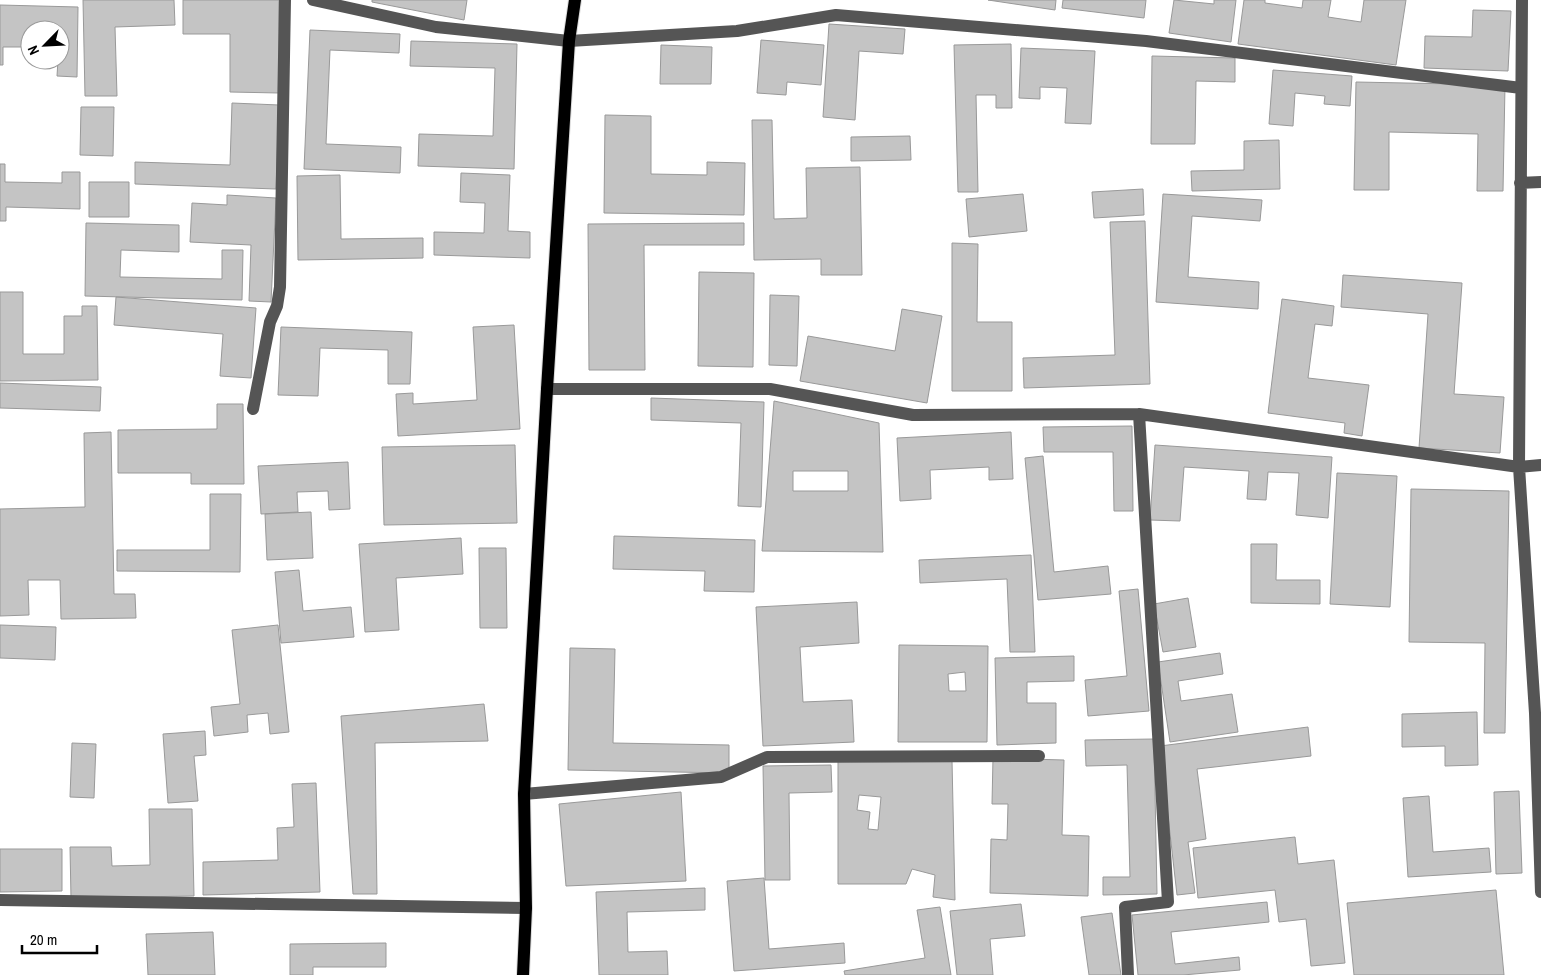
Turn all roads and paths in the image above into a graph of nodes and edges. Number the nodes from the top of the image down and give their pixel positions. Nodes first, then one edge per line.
1 (285, 0) edge
2 (313, 0) edge
3 (575, 0) edge
4 (1522, 0) edge
5 (570, 40) junction
6 (1521, 88) junction
7 (1541, 182) edge
8 (1520, 183) junction
9 (547, 389) junction
10 (253, 409) dead end
11 (1139, 414) junction
12 (1541, 465) edge
13 (1519, 467) junction
14 (1538, 713) edge
15 (1039, 756) dead end
16 (524, 794) junction
17 (1541, 892) edge
18 (0, 900) edge
19 (526, 908) junction
20 (523, 975) edge
21 (1128, 975) edge

1 - 10 street
2 - 5 street
3 - 5 main road
4 - 6 street
5 - 6 street
5 - 9 main road
6 - 8 street
7 - 8 street
8 - 13 street
9 - 11 street
9 - 16 main road
11 - 13 street
11 - 21 street
12 - 13 street
13 - 14 street
14 - 17 street
15 - 16 street
16 - 19 main road
18 - 19 street
19 - 20 main road

